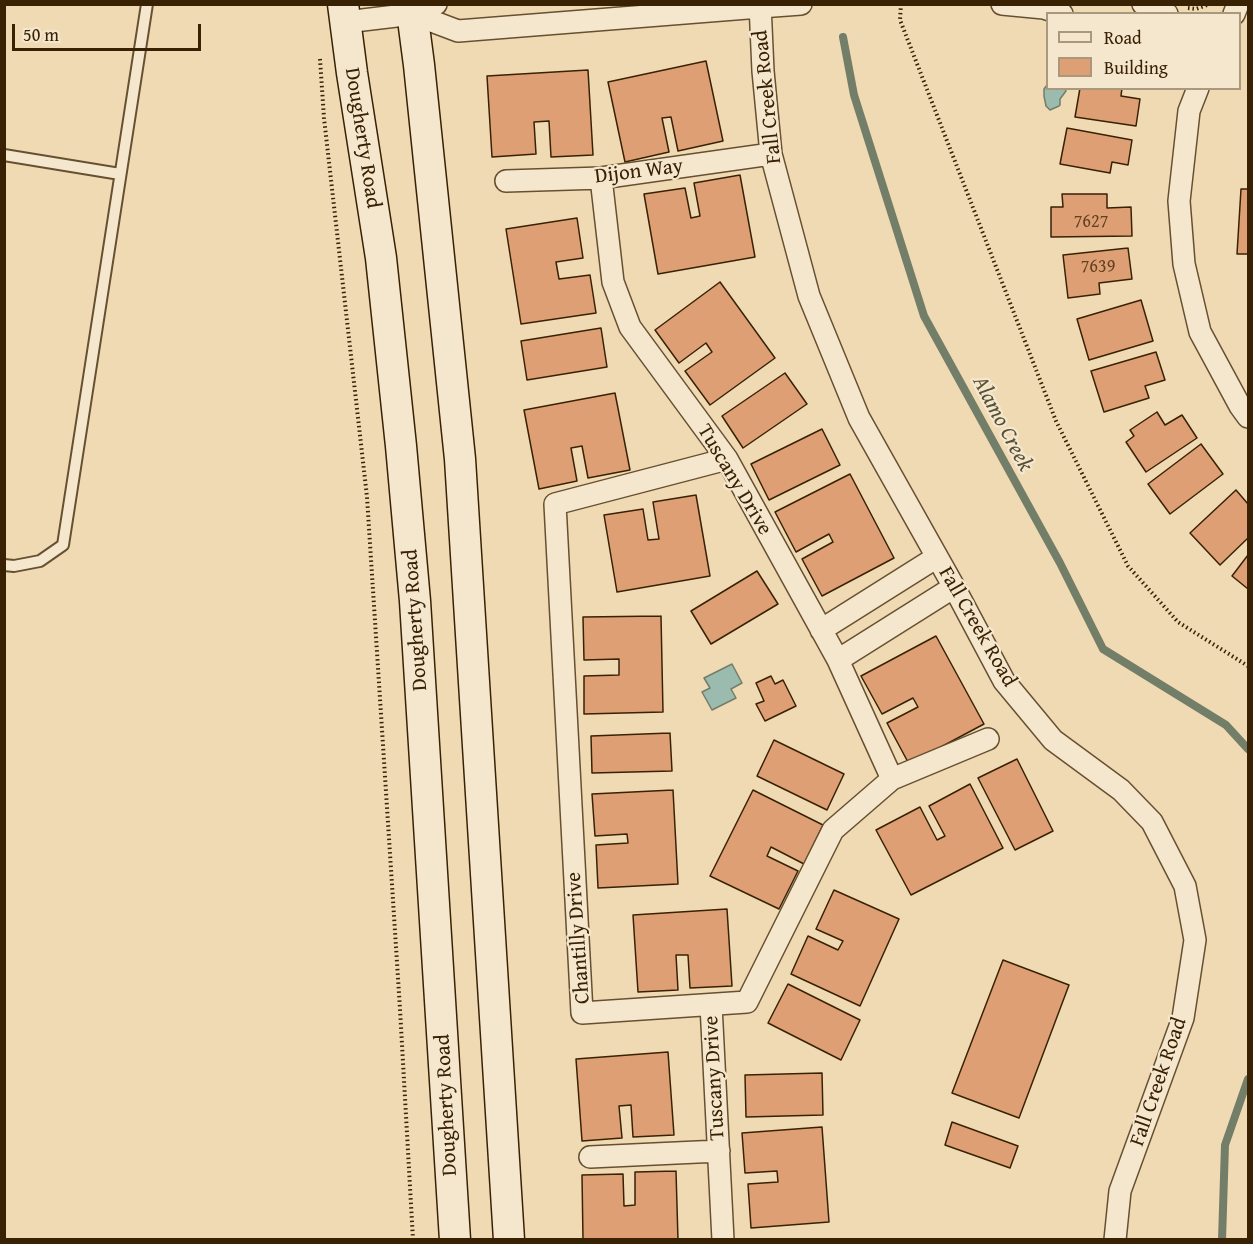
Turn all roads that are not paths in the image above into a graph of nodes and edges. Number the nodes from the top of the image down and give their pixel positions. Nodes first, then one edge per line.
1 (147, 4) edge
2 (801, 4) edge
3 (1002, 4) edge
4 (1143, 4) edge
5 (760, 5) edge
6 (420, 8) edge
7 (1175, 10) edge
8 (1056, 12) edge
9 (345, 13) edge
10 (1197, 90) edge
11 (4, 154) edge
12 (771, 154) junction
13 (120, 174) junction
14 (601, 177) junction
15 (506, 181) dead end
16 (1248, 417) edge
17 (727, 459) junction
18 (937, 557) junction
19 (4, 564) edge
20 (954, 587) junction
21 (821, 630) junction
22 (837, 660) junction
23 (988, 739) dead end
24 (892, 779) junction
25 (711, 1005) junction
26 (719, 1151) junction
27 (590, 1156) dead end
28 (455, 1239) edge
29 (509, 1239) edge
30 (723, 1239) edge
31 (1115, 1239) edge

1 - 13 lane
2 - 5 street
3 - 8 street
4 - 7 street
5 - 6 street
5 - 12 street, Fall Creek Road
6 - 9 street
6 - 29 main road
9 - 28 main road, Dougherty Road
10 - 16 street
11 - 13 lane
12 - 14 street, Dijon Way
12 - 18 street, Fall Creek Road
13 - 19 lane
14 - 15 street, Dijon Way
14 - 17 street, Tuscany Drive
17 - 21 street, Tuscany Drive
17 - 25 street, Chantilly Drive
18 - 20 street, Fall Creek Road
18 - 21 street
20 - 22 street
20 - 31 street, Fall Creek Road
21 - 22 street, Tuscany Drive
22 - 24 street, Tuscany Drive
23 - 24 street, Chantilly Drive
24 - 25 street, Chantilly Drive
25 - 26 street, Tuscany Drive
26 - 27 street, Tuscany Drive
26 - 30 street, Tuscany Drive

